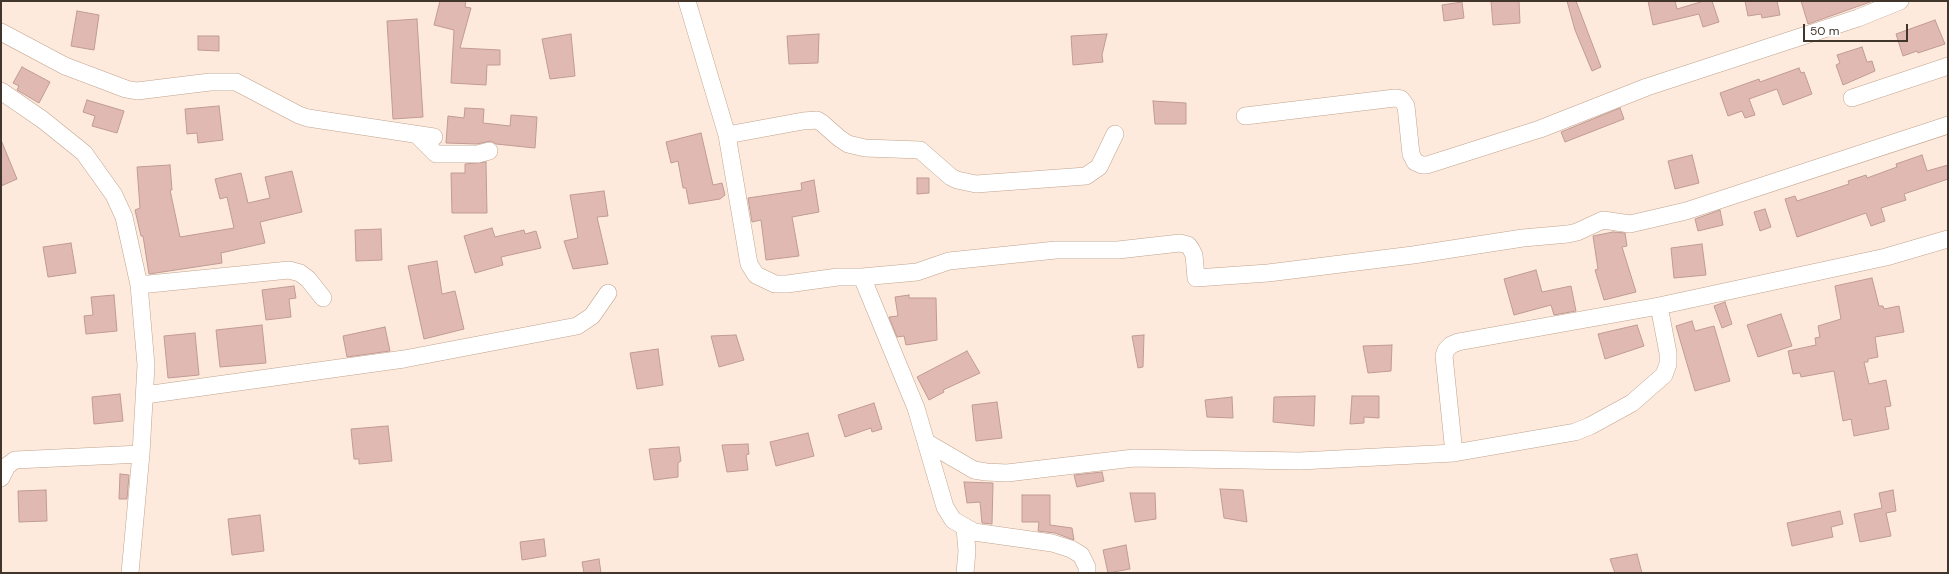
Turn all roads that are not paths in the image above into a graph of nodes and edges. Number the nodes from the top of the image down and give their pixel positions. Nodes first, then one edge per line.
1 (687, 1) edge
2 (1900, 1) edge
3 (1, 32) edge
4 (1948, 66) edge
5 (1, 91) edge
6 (1852, 98) dead end
7 (1245, 116) dead end
8 (1948, 125) edge
9 (1115, 134) dead end
10 (417, 135) junction
11 (727, 135) junction
12 (434, 138) dead end
13 (489, 151) dead end
14 (1948, 239) edge
15 (862, 277) junction
16 (139, 285) junction
17 (608, 293) dead end
18 (323, 298) dead end
19 (1659, 306) junction
20 (145, 395) junction
21 (926, 442) junction
22 (141, 454) junction
23 (1454, 454) junction
24 (1, 478) edge
25 (965, 528) junction
26 (130, 573) edge
27 (965, 573) edge
28 (1087, 573) edge

1 - 11 street
2 - 7 street
3 - 10 street
4 - 6 street
5 - 16 street
8 - 15 street
9 - 11 street
10 - 12 street
10 - 13 street
11 - 15 street
14 - 19 street
15 - 21 street
16 - 18 street
16 - 20 street
17 - 20 street
19 - 23 street
19 - 23 street
20 - 22 street
21 - 23 street
21 - 25 street
22 - 24 street
22 - 26 street
25 - 27 street
25 - 28 street

